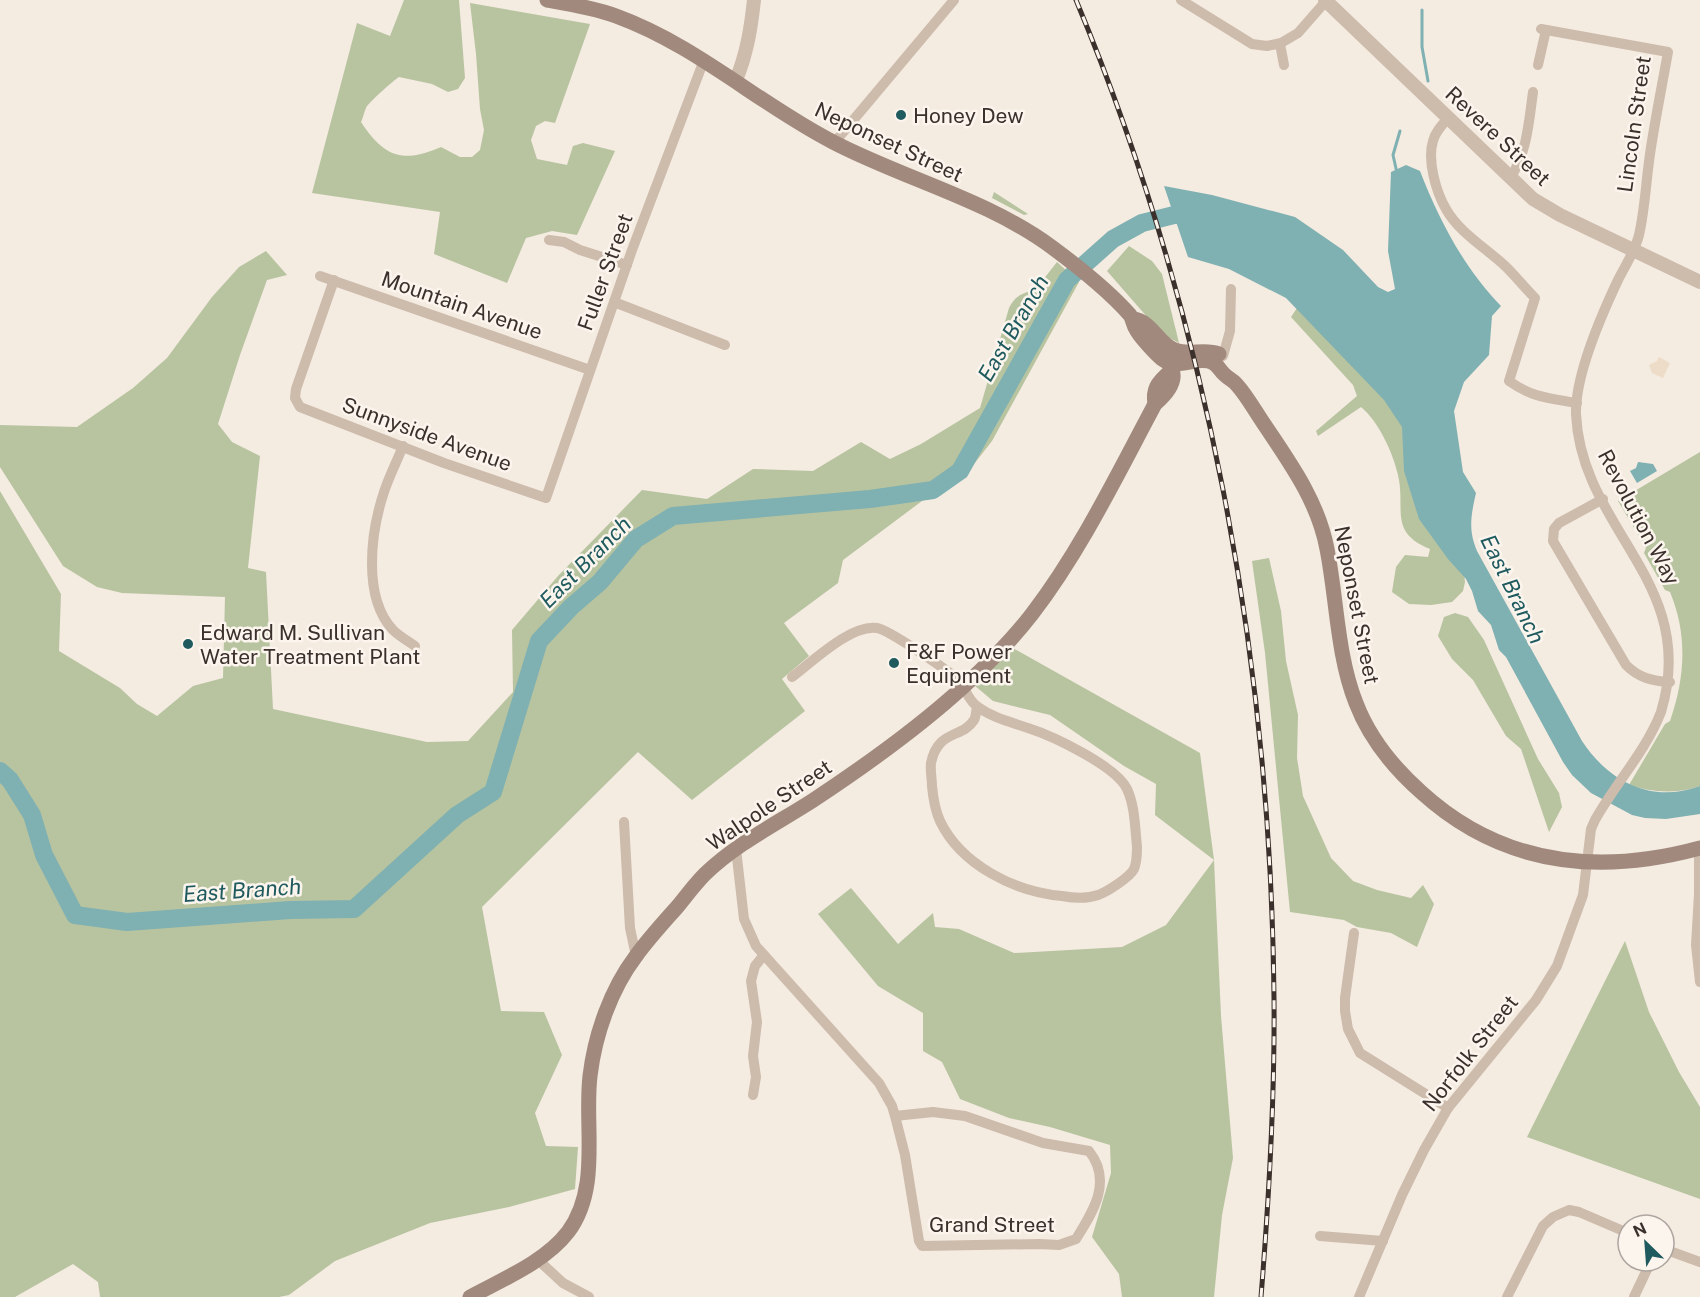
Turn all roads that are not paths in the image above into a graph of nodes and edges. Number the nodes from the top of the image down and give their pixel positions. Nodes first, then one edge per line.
1 (547, 0) edge
2 (754, 0) edge
3 (954, 0) edge
4 (1180, 0) edge
5 (1326, 1) edge
6 (569, 2) edge
7 (1280, 44) junction
8 (704, 60) junction
9 (1284, 65) dead end
10 (1538, 65) dead end
11 (736, 80) junction
12 (1533, 92) dead end
13 (1448, 118) junction
14 (834, 143) junction
15 (1510, 178) junction
16 (549, 240) dead end
17 (1633, 250) junction
18 (627, 265) junction
19 (320, 276) dead end
20 (334, 280) junction
21 (1700, 282) edge
22 (1231, 289) dead end
23 (614, 302) junction
24 (725, 345) dead end
25 (1223, 356) junction
26 (1175, 362) junction
27 (590, 370) junction
28 (1234, 381) junction
29 (1577, 402) junction
30 (403, 446) junction
31 (546, 498) joint
32 (1604, 499) junction
33 (415, 646) dead end
34 (792, 677) dead end
35 (1670, 682) junction
36 (963, 687) junction
37 (977, 707) junction
38 (624, 822) dead end
39 (1700, 848) edge
40 (736, 849) junction
41 (1587, 862) junction
42 (1354, 933) dead end
43 (764, 955) junction
44 (636, 956) junction
45 (1700, 982) edge
46 (753, 1095) dead end
47 (1448, 1108) junction
48 (895, 1116) junction
49 (1616, 1228) edge
50 (1320, 1236) dead end
51 (1383, 1241) junction
52 (1676, 1253) edge
53 (537, 1259) junction
54 (1700, 1262) edge
55 (1645, 1273) edge
56 (470, 1297) edge
57 (590, 1297) edge
58 (1359, 1297) edge
59 (1507, 1297) edge
60 (1634, 1297) edge

1 - 6 main road, Neponset Street
2 - 11 street
3 - 14 street
4 - 7 street
5 - 7 street
5 - 13 street, Revere Street
6 - 8 main road, Neponset Street
7 - 9 street
8 - 11 main road, Neponset Street
8 - 18 street, Fuller Street
10 - 17 street, Lincoln Street
11 - 14 main road, Neponset Street
12 - 15 street
13 - 15 street, Revere Street
13 - 29 street
14 - 26 main road, Neponset Street
15 - 17 street, Revere Street
16 - 18 street
17 - 21 street, Revere Street
17 - 29 street, Revolution Way
18 - 23 street, Fuller Street
19 - 20 street, Mountain Avenue
20 - 27 street, Mountain Avenue
20 - 30 street, Sunnyside Avenue
22 - 25 street
23 - 24 street
23 - 27 street, Fuller Street
25 - 26 main road
25 - 28 main road, Neponset Street
26 - 28 main road, Neponset Street
26 - 36 main road, Walpole Street
27 - 31 street, Fuller Street
28 - 41 main road, Neponset Street
29 - 32 street, Revolution Way
30 - 31 street, Sunnyside Avenue
30 - 33 street
32 - 35 street, Revolution Way
32 - 35 street
34 - 36 street
35 - 41 street, Revolution Way
36 - 37 street
36 - 40 main road, Walpole Street
37 - 37 street
38 - 44 street
39 - 41 main road, Neponset Street
39 - 45 street
40 - 43 street, Grand Street
40 - 44 main road, Walpole Street
41 - 47 street, Norfolk Street
42 - 47 street
43 - 46 street
43 - 48 street, Grand Street
44 - 53 main road, Walpole Street
47 - 51 street, Norfolk Street
48 - 48 street, Grand Street
49 - 59 street
50 - 51 street
51 - 58 street, Norfolk Street
52 - 54 street
53 - 56 main road, Walpole Street
53 - 57 street
55 - 60 street

